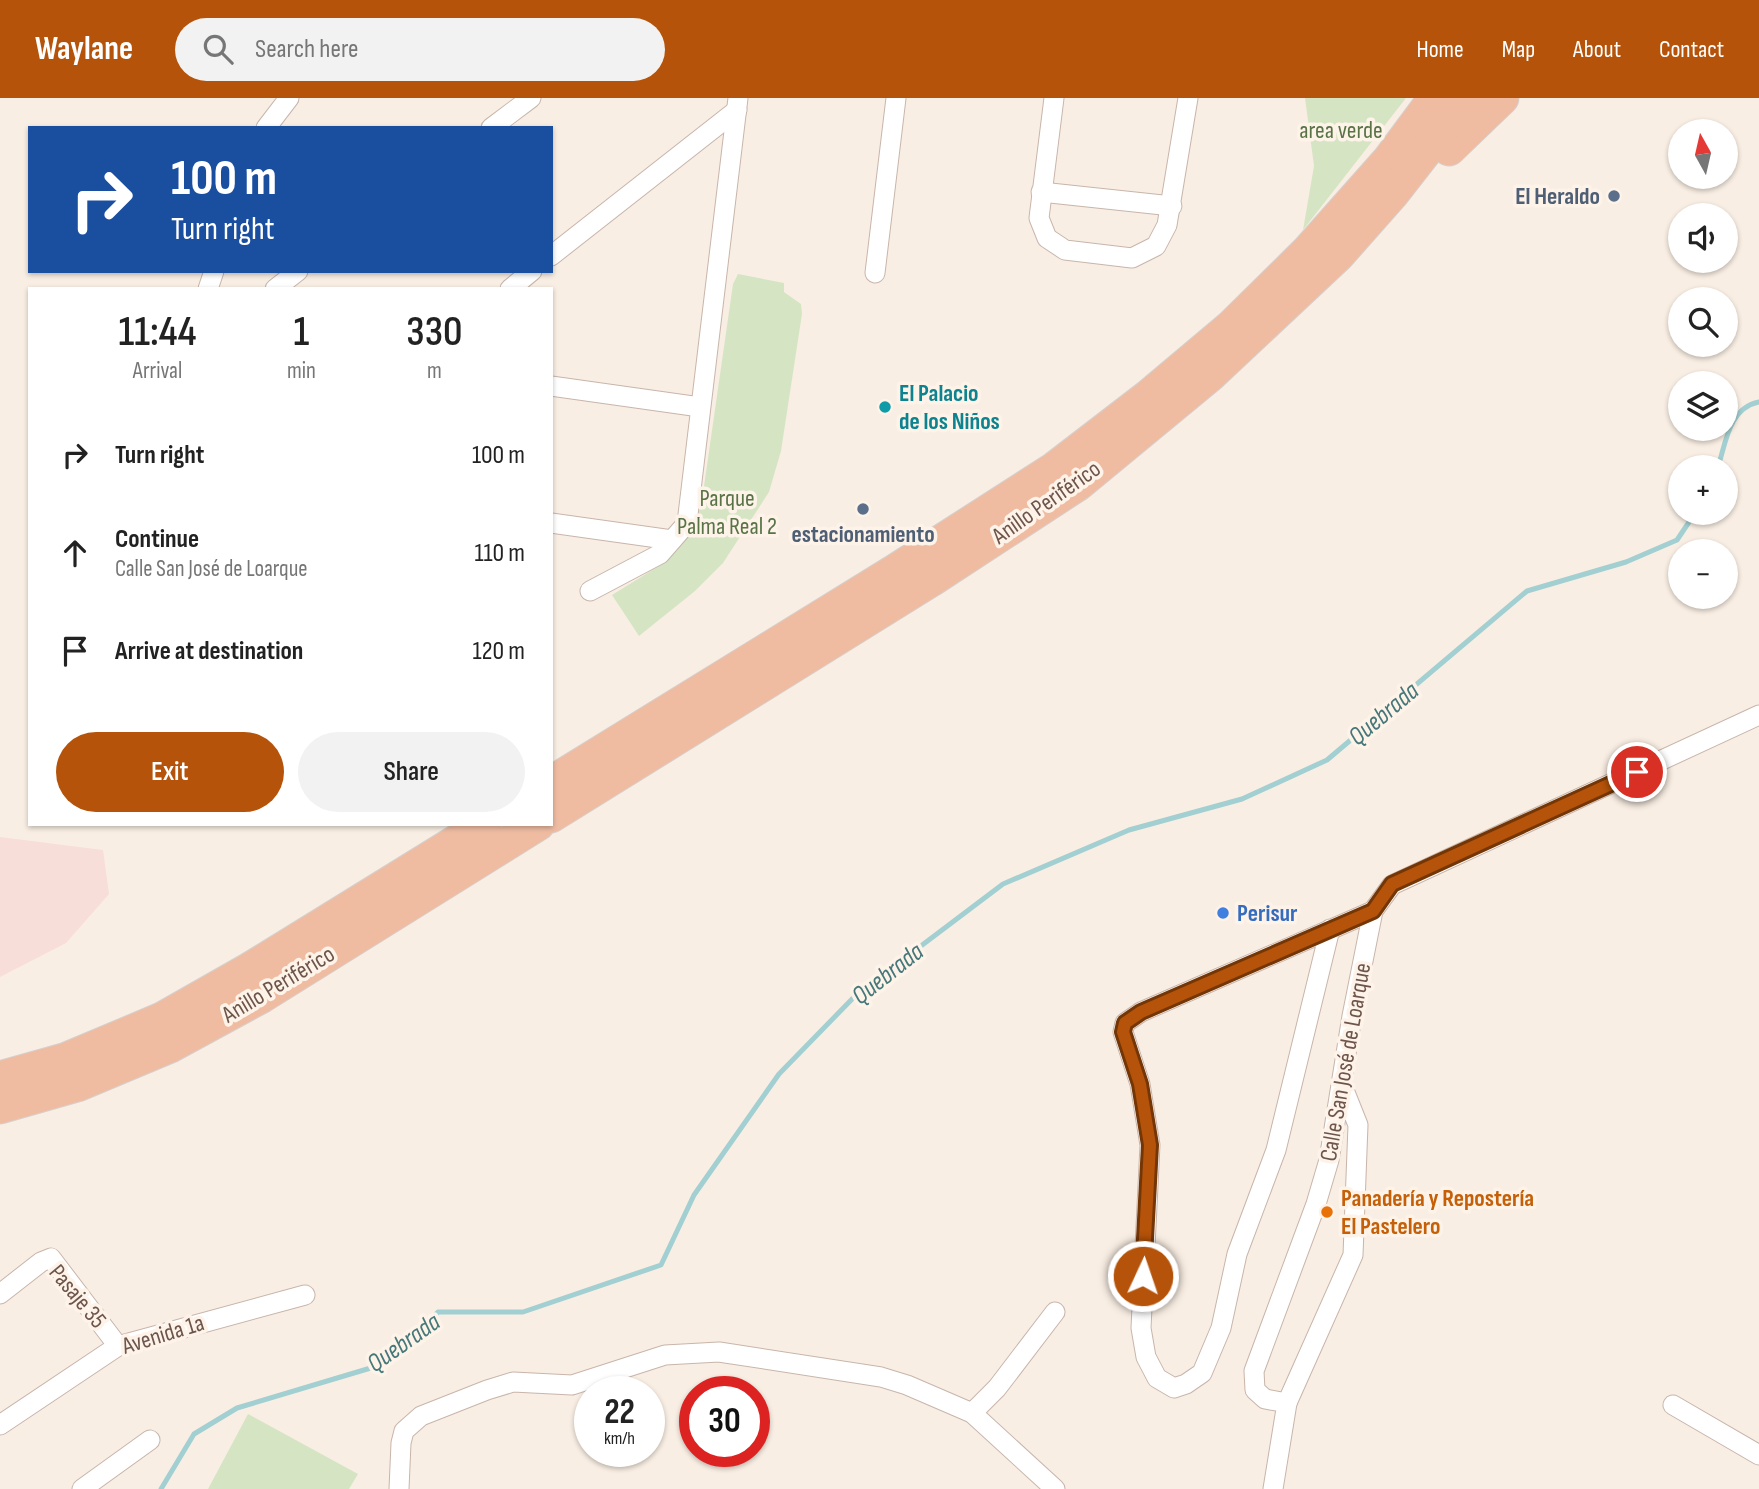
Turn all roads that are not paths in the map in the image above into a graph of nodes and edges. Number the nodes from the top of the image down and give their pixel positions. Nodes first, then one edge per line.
1 (289, 98) edge
2 (531, 98) edge
3 (896, 98) edge
4 (1054, 98) edge
5 (1188, 98) edge
6 (1435, 98) edge
7 (1467, 98) edge
8 (1502, 98) edge
9 (737, 104) edge
10 (268, 126) edge
11 (494, 126) edge
12 (1041, 191) junction
13 (1392, 194) junction
14 (1172, 206) junction
15 (553, 254) edge
16 (295, 273) edge
17 (530, 273) edge
18 (875, 273) dead end
19 (278, 287) edge
20 (512, 287) edge
21 (553, 386) edge
22 (700, 407) junction
23 (553, 523) edge
24 (672, 540) junction
25 (590, 591) dead end
26 (1759, 715) edge
27 (553, 782) edge
28 (553, 815) edge
29 (482, 826) edge
30 (535, 826) edge
31 (1373, 911) junction
32 (1330, 929) junction
33 (0, 1078) edge
34 (1341, 1084) junction
35 (0, 1107) edge
36 (0, 1294) edge
37 (305, 1295) dead end
38 (1055, 1312) dead end
39 (118, 1346) junction
40 (1287, 1403) junction
41 (1673, 1405) dead end
42 (972, 1413) junction
43 (0, 1424) edge
44 (150, 1440) dead end
45 (1759, 1455) edge
46 (82, 1489) edge
47 (399, 1489) edge
48 (1055, 1489) edge
49 (1273, 1489) edge

1 - 10 street
2 - 11 street
3 - 18 street
4 - 12 street
5 - 14 street
6 - 27 highway, Anillo Periférico
7 - 13 highway, Anillo Periférico
8 - 13 highway
9 - 15 street
9 - 22 street
12 - 14 street
12 - 14 street
13 - 28 highway, Anillo Periférico
16 - 19 street
17 - 20 street
21 - 22 street
22 - 24 street
23 - 24 street
24 - 25 street
26 - 31 street, Calle San José de Loarque
29 - 33 highway, Anillo Periférico
30 - 35 highway, Anillo Periférico
31 - 32 street
31 - 34 street, Calle San José de Loarque
32 - 32 street
34 - 40 street
34 - 40 street, Calle San José de Loarque
36 - 39 street, Pasaje 35
37 - 39 street, Avenida 1a
38 - 42 street
39 - 43 street, Avenida 1a
40 - 49 street
41 - 45 street
42 - 47 street
42 - 48 street
44 - 46 street

